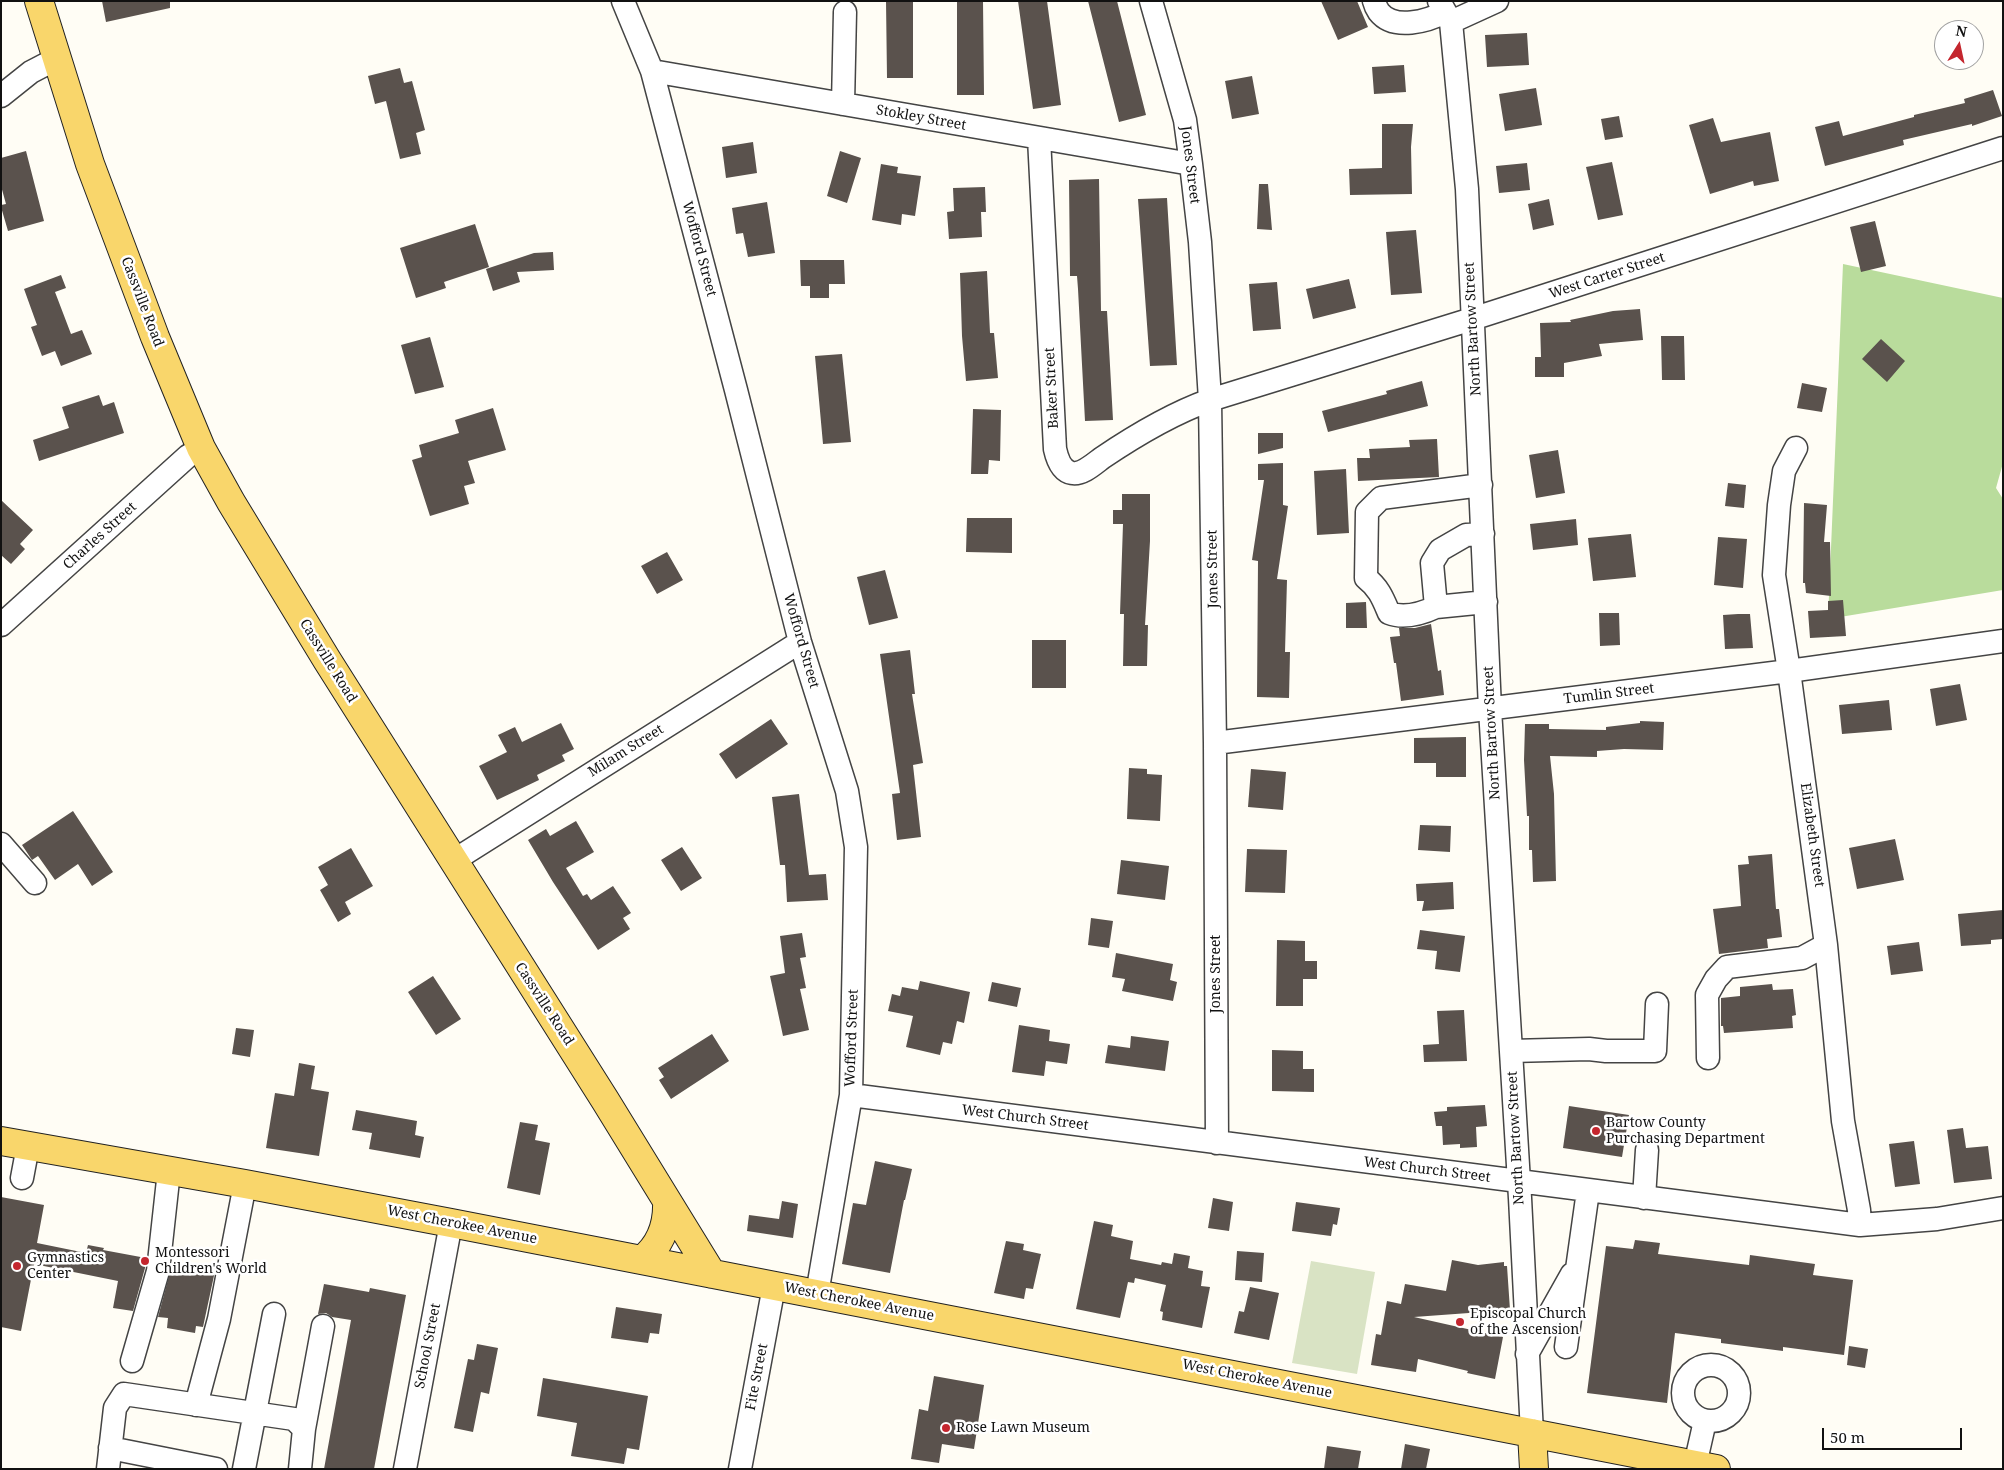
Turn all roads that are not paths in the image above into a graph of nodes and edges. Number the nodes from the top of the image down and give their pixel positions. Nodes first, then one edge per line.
1 (39, 1) edge
2 (623, 1) edge
3 (1151, 1) edge
4 (1374, 1) edge
5 (1496, 1) edge
6 (845, 12) dead end
7 (1445, 12) edge
8 (56, 59) junction
9 (652, 71) junction
10 (1, 96) edge
11 (843, 104) junction
12 (1039, 138) junction
13 (2003, 148) edge
14 (1191, 164) junction
15 (1472, 319) junction
16 (1210, 400) junction
17 (201, 448) junction
18 (1796, 448) dead end
19 (1481, 485) junction
20 (1483, 534) junction
21 (1486, 602) junction
22 (1436, 606) junction
23 (2, 623) edge
24 (2003, 641) edge
25 (800, 642) junction
26 (1790, 671) junction
27 (1490, 709) junction
28 (1215, 743) junction
29 (1, 844) edge
30 (453, 861) junction
31 (34, 883) dead end
32 (1826, 945) junction
33 (1657, 1004) dead end
34 (1512, 1052) junction
35 (1708, 1058) dead end
36 (851, 1095) junction
37 (1, 1141) edge
38 (1217, 1143) junction
39 (28, 1146) junction
40 (1647, 1150) dead end
41 (169, 1170) junction
42 (22, 1178) dead end
43 (1519, 1182) junction
44 (245, 1184) junction
45 (1588, 1190) junction
46 (1644, 1198) junction
47 (667, 1201) junction
48 (2003, 1208) edge
49 (451, 1223) junction
50 (1860, 1225) junction
51 (642, 1260) junction
52 (1578, 1263) junction
53 (712, 1274) junction
54 (774, 1286) junction
55 (818, 1294) junction
56 (274, 1314) dead end
57 (323, 1326) dead end
58 (1566, 1347) dead end
59 (1527, 1354) junction
60 (132, 1360) dead end
61 (196, 1405) junction
62 (256, 1414) junction
63 (1705, 1421) dead end
64 (304, 1430) junction
65 (1532, 1433) junction
66 (109, 1458) edge
67 (1694, 1466) edge
68 (216, 1469) edge
69 (244, 1469) edge
70 (300, 1469) edge
71 (405, 1469) edge
72 (740, 1469) edge
73 (1534, 1469) edge

1 - 8 main road, Cassville Road
2 - 9 street, Wofford Street
3 - 14 street, Jones Street
4 - 7 street
5 - 7 street
6 - 11 street
7 - 15 street, North Bartow Street
8 - 10 street
8 - 17 main road, Cassville Road
9 - 11 street, Stokley Street
9 - 25 street, Wofford Street
11 - 12 street, Stokley Street
12 - 14 street, Stokley Street
12 - 16 street, Baker Street
13 - 15 street, West Carter Street
14 - 16 street, Jones Street
15 - 16 street, West Carter Street
15 - 19 street, North Bartow Street
16 - 28 street, Jones Street
17 - 23 street, Charles Street
17 - 30 main road, Cassville Road
18 - 26 street, Elizabeth Street
19 - 20 street, North Bartow Street
19 - 22 street
20 - 21 street, North Bartow Street
20 - 22 street
21 - 22 street
21 - 27 street, North Bartow Street
24 - 26 street, Tumlin Street
25 - 30 street, Milam Street
25 - 36 street, Wofford Street
26 - 27 street, Tumlin Street
26 - 32 street, Elizabeth Street
27 - 28 street, Tumlin Street
27 - 34 street, North Bartow Street
28 - 38 street, Jones Street
29 - 31 street
30 - 47 main road, Cassville Road
32 - 35 street
32 - 50 street, Elizabeth Street
33 - 34 street
34 - 43 street, North Bartow Street
36 - 38 street, West Church Street
36 - 55 street, Wofford Street
37 - 39 main road, West Cherokee Avenue
38 - 43 street, West Church Street
39 - 41 main road, West Cherokee Avenue
39 - 42 street
40 - 46 street
41 - 44 main road, West Cherokee Avenue
41 - 60 street
43 - 45 street, West Church Street
43 - 59 street, North Bartow Street
44 - 49 main road, West Cherokee Avenue
44 - 61 street
45 - 46 street, West Church Street
45 - 52 street
46 - 50 street, West Church Street
47 - 51 main road
47 - 53 main road, Cassville Road
48 - 50 street, West Church Street
49 - 51 main road, West Cherokee Avenue
49 - 71 street, School Street
51 - 53 main road, West Cherokee Avenue
52 - 58 street
52 - 59 street
53 - 54 main road, West Cherokee Avenue
54 - 55 main road, West Cherokee Avenue
54 - 72 street, Fite Street
55 - 65 main road, West Cherokee Avenue
56 - 62 street
57 - 64 street
59 - 65 street, North Bartow Street
61 - 62 street
61 - 66 street
62 - 64 street
62 - 69 street
63 - 67 street
64 - 70 street
65 - 67 main road, West Cherokee Avenue
65 - 73 main road, North Bartow Street
66 - 68 street

